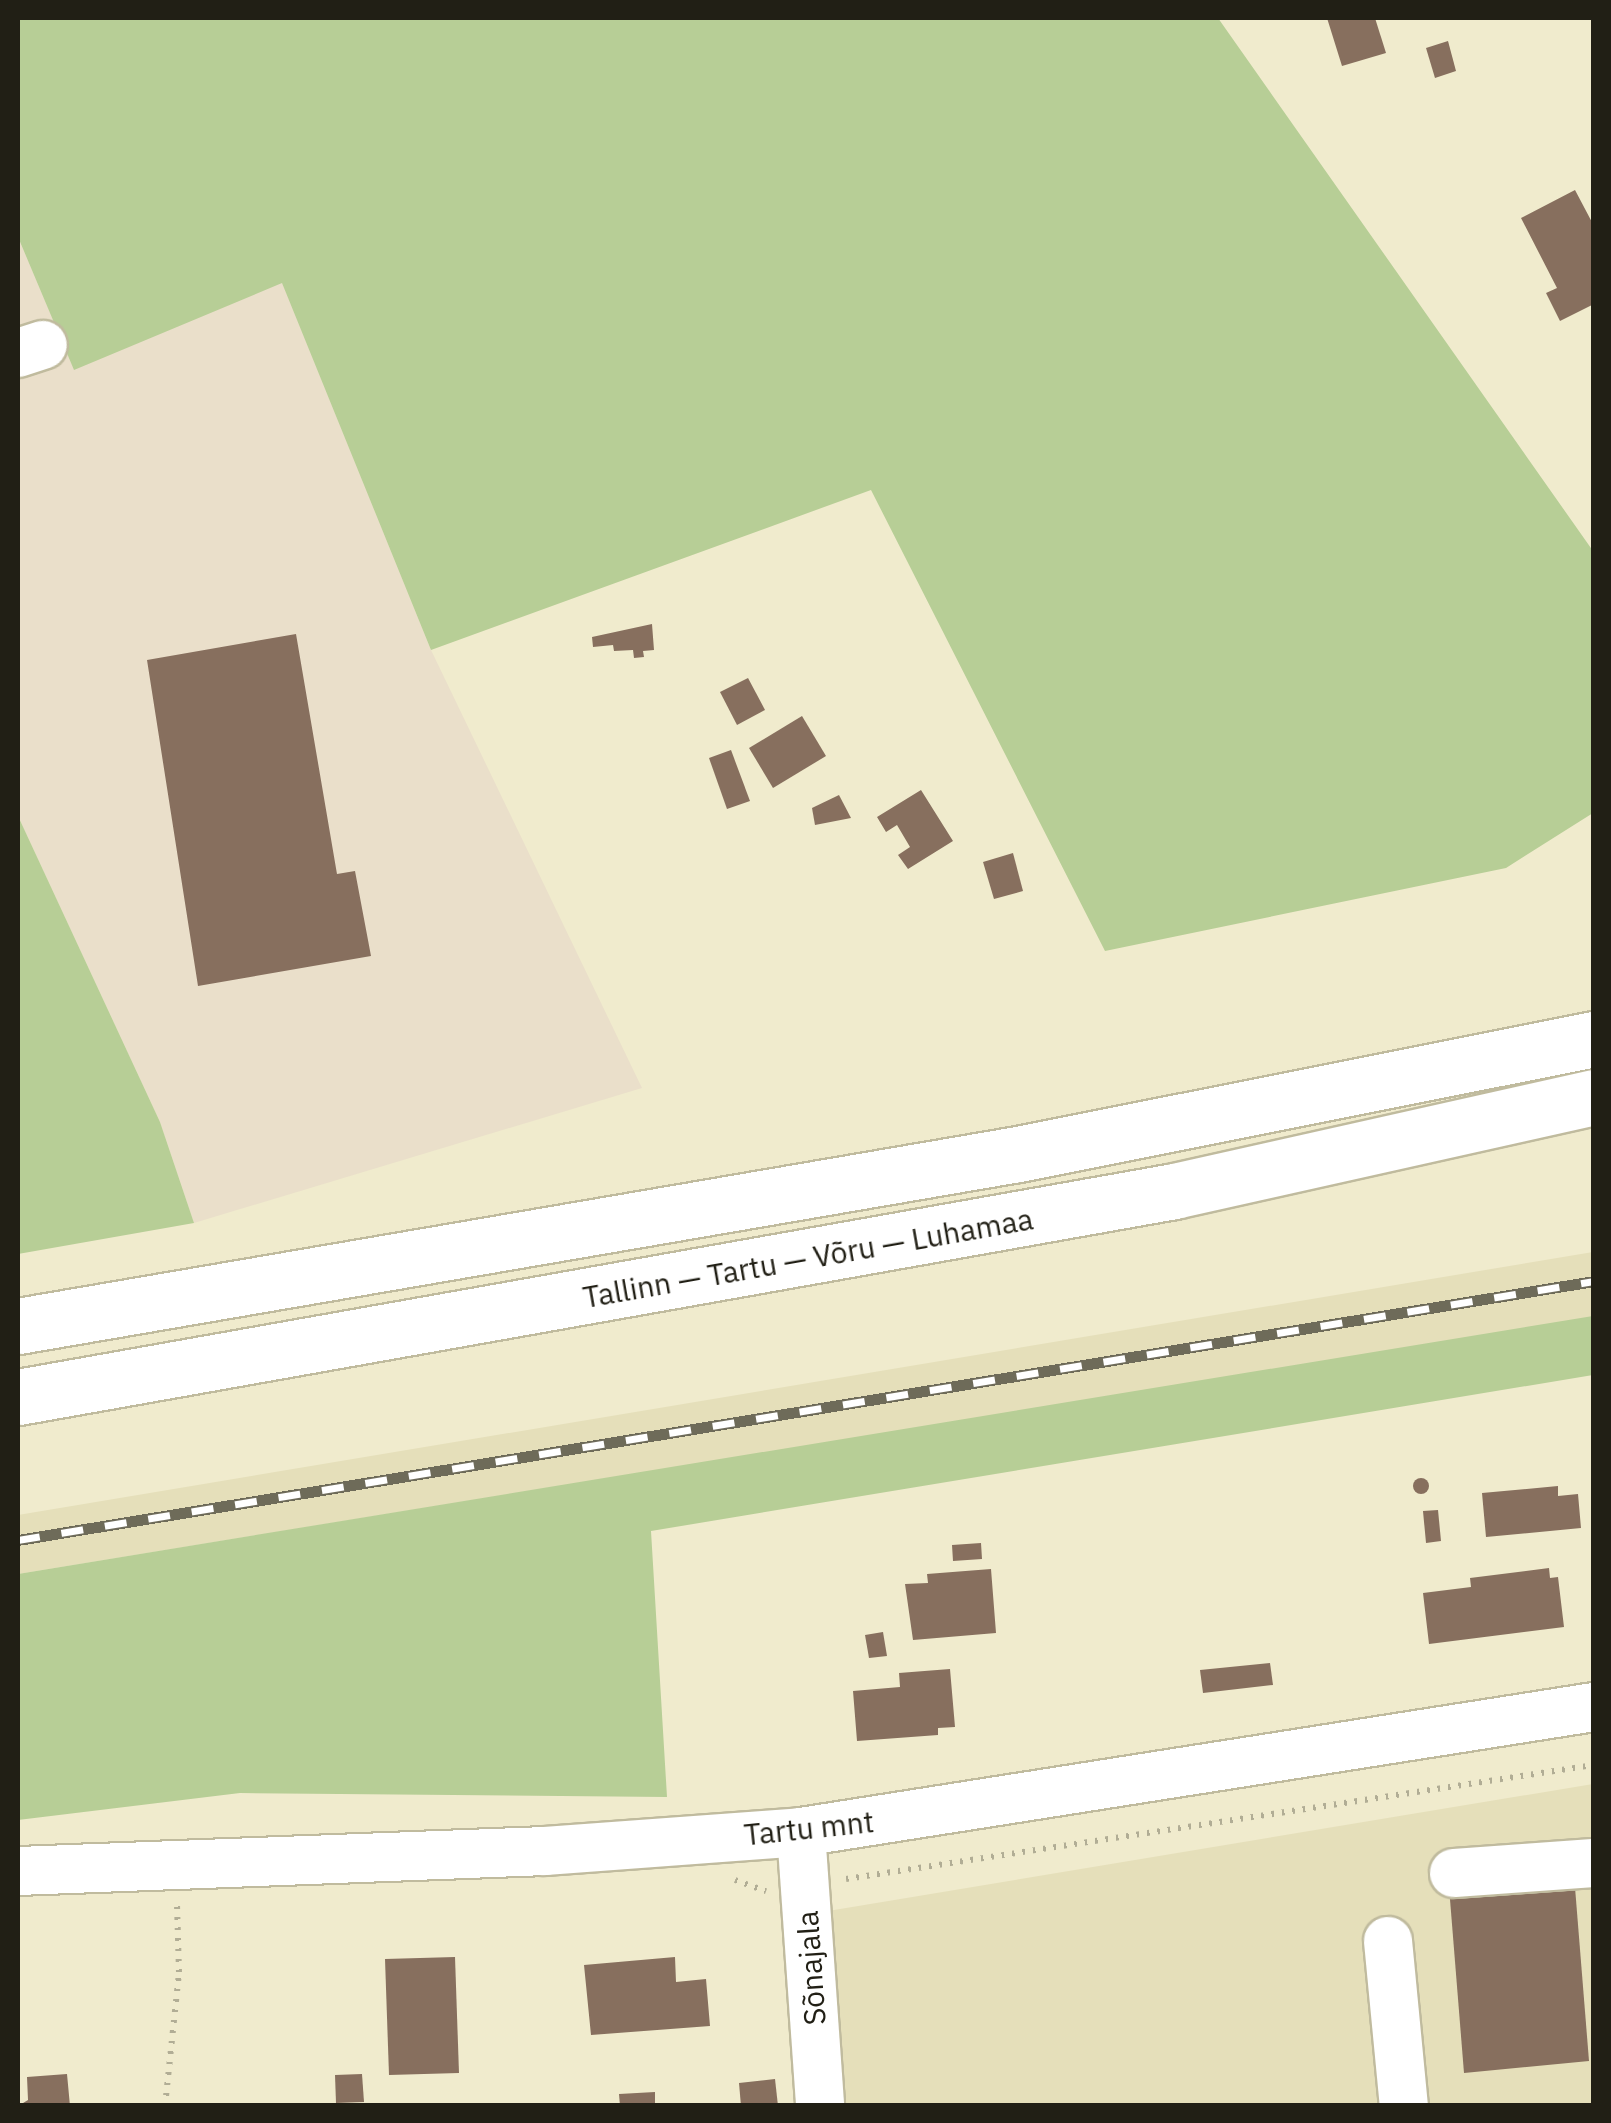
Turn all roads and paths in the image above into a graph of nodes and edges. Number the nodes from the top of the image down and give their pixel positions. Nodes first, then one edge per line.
1 (1594, 1039) edge
2 (1594, 1097) edge
3 (18, 1326) edge
4 (18, 1397) edge
5 (1594, 1707) edge
6 (800, 1832) junction
7 (1594, 1863) edge
8 (18, 1870) edge
9 (1454, 1872) dead end
10 (176, 1898) dead end
11 (1388, 1941) dead end
12 (164, 2106) edge
13 (820, 2106) edge
14 (1404, 2106) edge

1 - 3 highway
2 - 4 highway, Tallinn — Tartu — Võru — Luhamaa
5 - 6 street, Tartu mnt
6 - 8 street, Tartu mnt
6 - 13 street, Sõnajala
7 - 9 street
10 - 12 path
11 - 14 street

